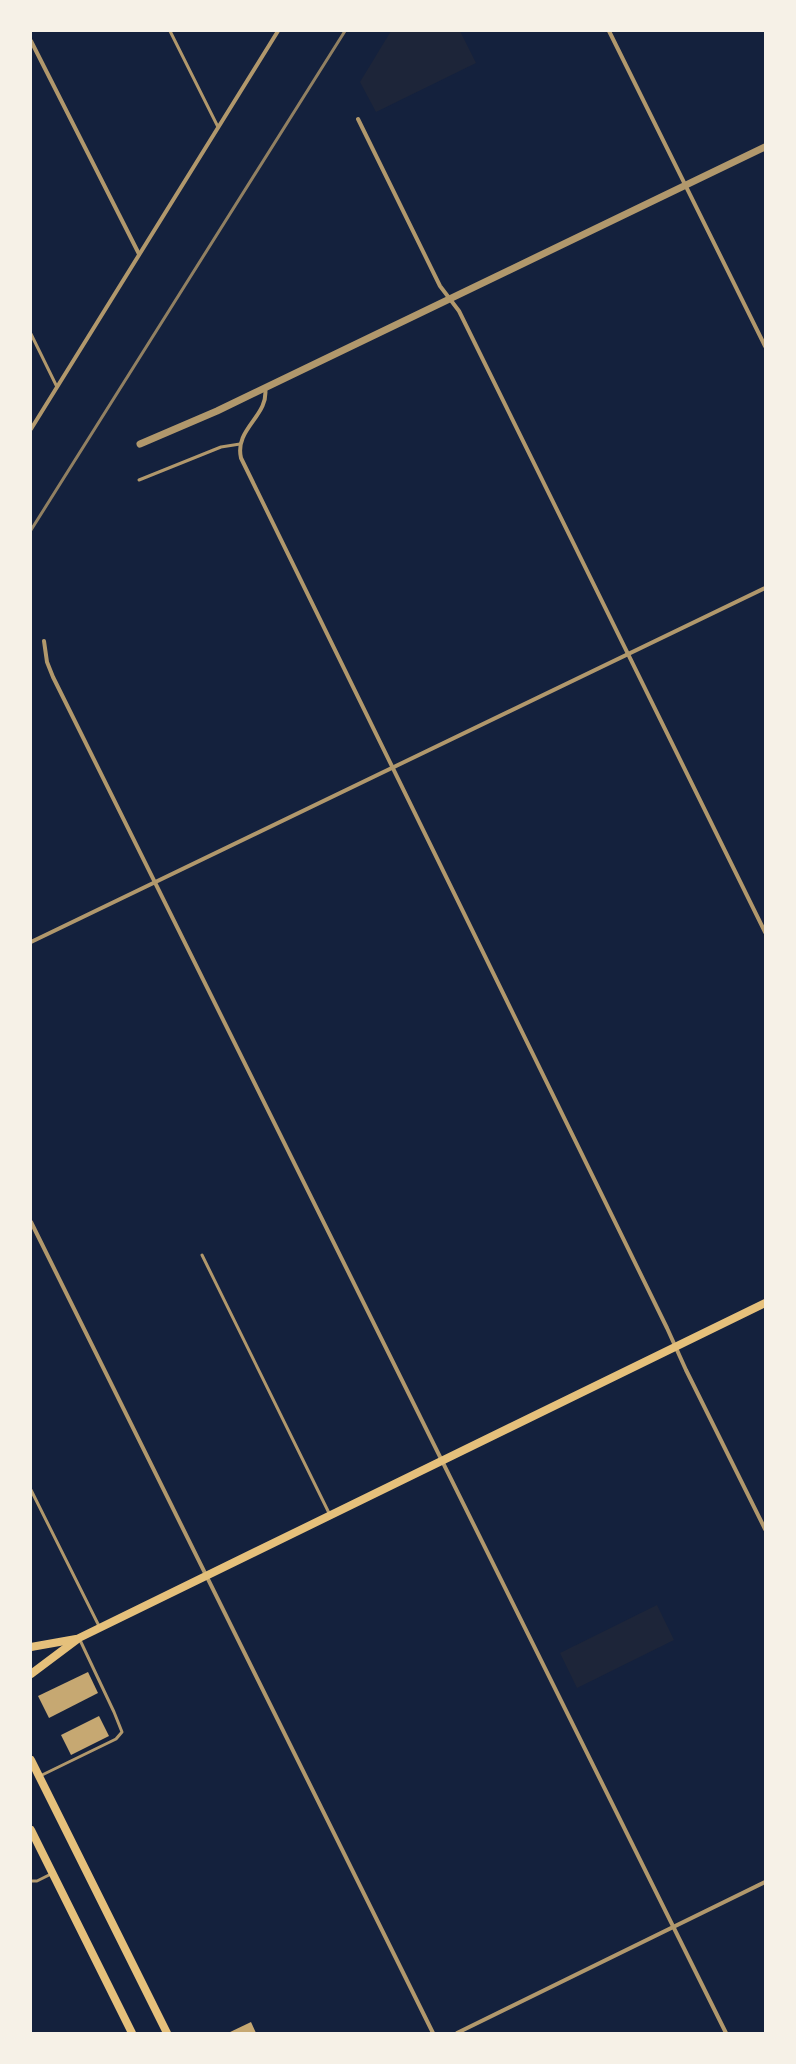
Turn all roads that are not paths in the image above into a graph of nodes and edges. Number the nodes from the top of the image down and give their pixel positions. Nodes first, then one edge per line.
1 (170, 31) edge
2 (278, 31) edge
3 (609, 31) edge
4 (31, 41) edge
5 (358, 119) dead end
6 (218, 127) junction
7 (765, 146) edge
8 (686, 185) junction
9 (139, 254) junction
10 (449, 299) junction
11 (31, 334) edge
12 (765, 346) edge
13 (57, 386) junction
14 (265, 387) junction
15 (31, 429) edge
16 (140, 444) dead end
17 (240, 444) junction
18 (139, 480) dead end
19 (765, 588) edge
20 (44, 642) dead end
21 (627, 654) junction
22 (392, 768) junction
23 (155, 883) junction
24 (765, 932) edge
25 (31, 942) edge
26 (31, 1222) edge
27 (202, 1255) dead end
28 (765, 1303) edge
29 (676, 1347) junction
30 (442, 1461) junction
31 (31, 1490) edge
32 (330, 1516) junction
33 (765, 1529) edge
34 (208, 1576) junction
35 (100, 1628) junction
36 (79, 1638) junction
37 (31, 1647) edge
38 (31, 1674) edge
39 (31, 1760) edge
40 (39, 1776) junction
41 (31, 1830) edge
42 (52, 1873) junction
43 (31, 1881) edge
44 (765, 1882) edge
45 (673, 1927) junction
46 (132, 2033) edge
47 (167, 2033) edge
48 (433, 2033) edge
49 (457, 2033) edge
50 (726, 2033) edge

1 - 6 lane
2 - 6 street
3 - 8 street
4 - 9 street
5 - 10 street
6 - 9 street
7 - 8 street
8 - 10 street
8 - 12 street
9 - 13 street
10 - 14 street
10 - 21 street
11 - 13 lane
13 - 15 street
14 - 16 street
14 - 17 street
17 - 18 lane
17 - 22 street
19 - 21 street
20 - 23 street
21 - 22 street
21 - 24 street
22 - 23 street
22 - 29 street
23 - 25 street
23 - 30 street
26 - 34 street
27 - 32 lane
28 - 29 main road
29 - 30 main road
29 - 33 street
30 - 32 main road
30 - 45 street
31 - 35 lane
32 - 34 main road
34 - 35 main road
34 - 48 street
35 - 36 main road
36 - 37 main road
36 - 38 main road
36 - 40 lane
39 - 40 main road
40 - 47 main road
41 - 42 main road
42 - 43 lane
42 - 46 main road
44 - 45 street
45 - 49 street
45 - 50 street

